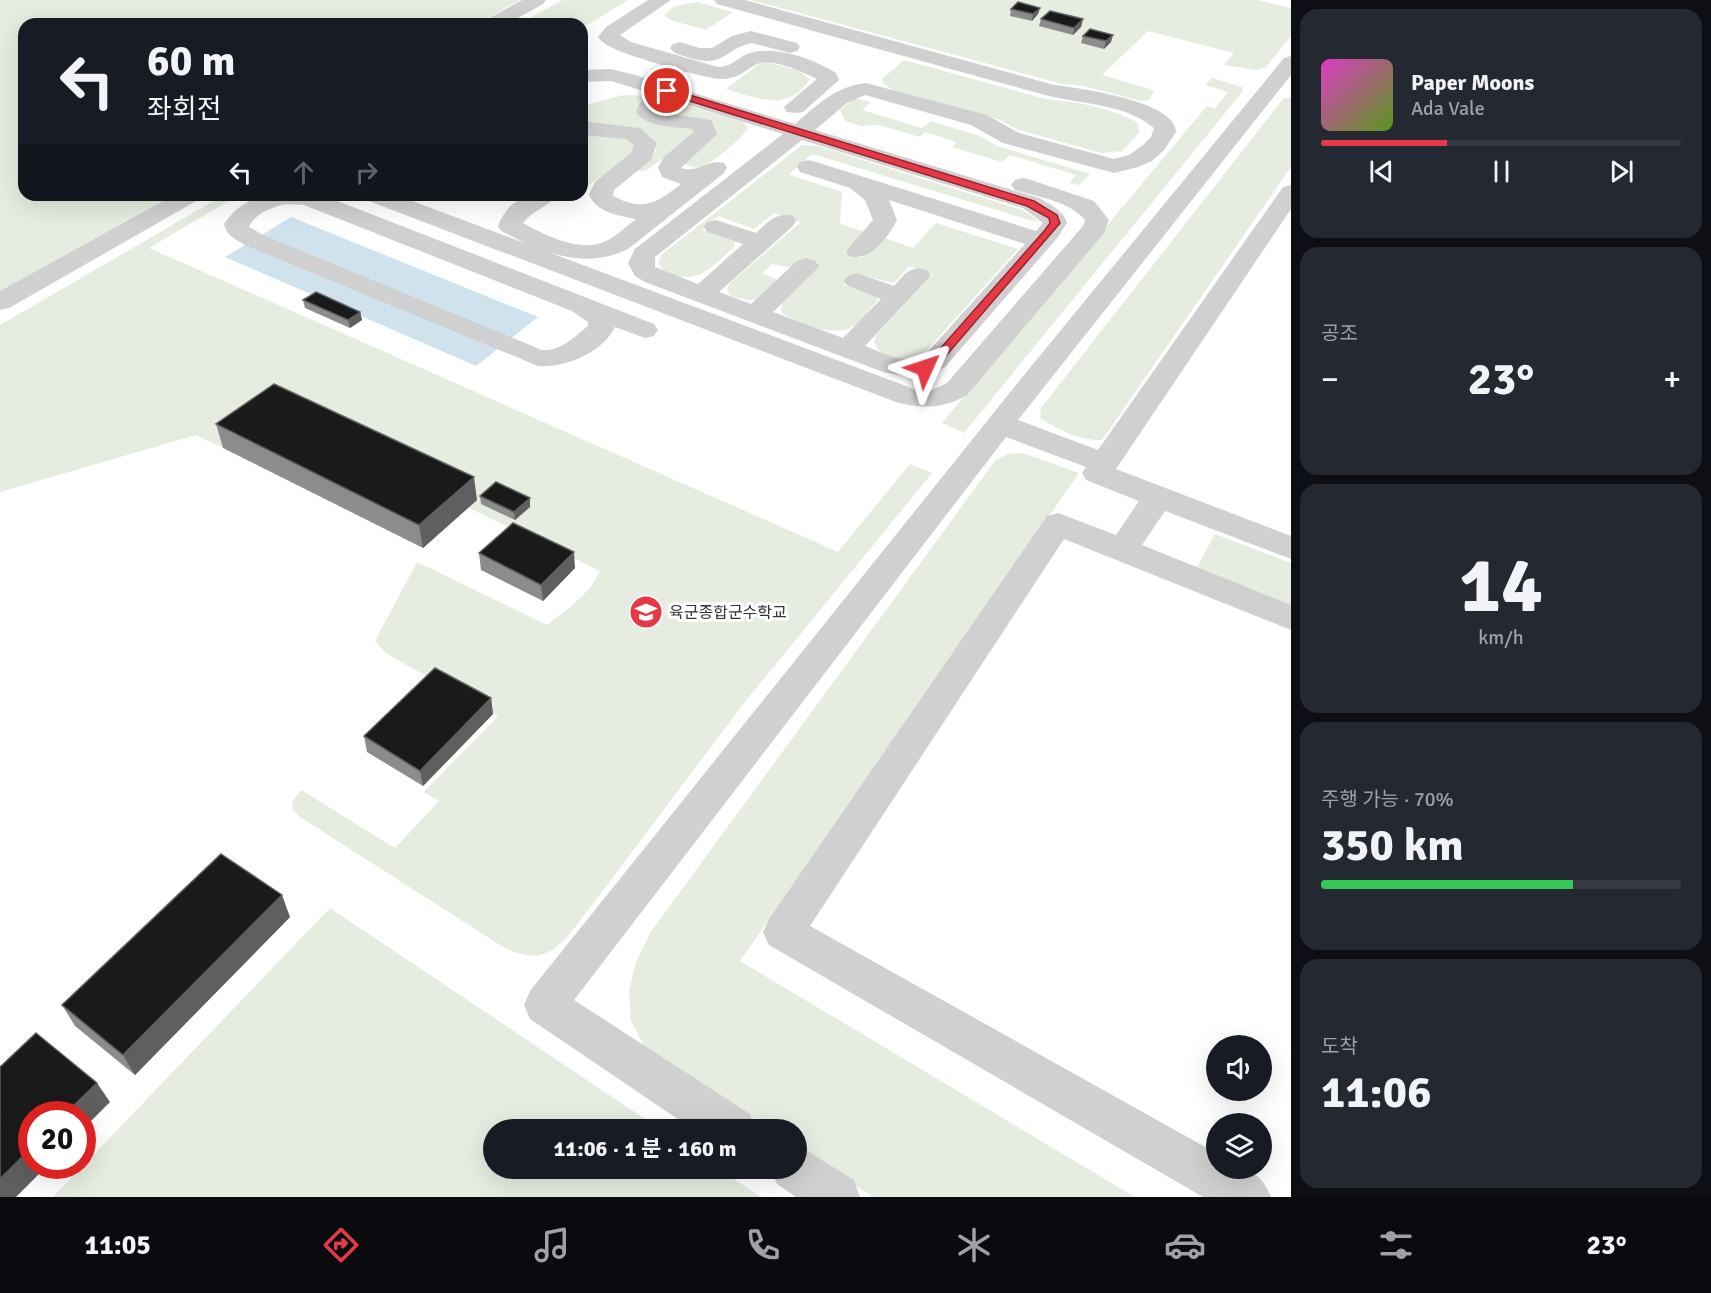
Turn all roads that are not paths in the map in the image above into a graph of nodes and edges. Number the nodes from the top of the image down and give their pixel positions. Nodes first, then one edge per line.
1 (536, 0) edge
2 (724, 0) edge
3 (658, 2) edge
4 (504, 18) edge
5 (733, 21) dead end
6 (666, 23) dead end
7 (594, 55) dead end
8 (839, 68) junction
9 (1285, 78) edge
10 (588, 85) edge
11 (681, 95) junction
12 (588, 128) edge
13 (777, 130) junction
14 (808, 167) dead end
15 (707, 175) junction
16 (858, 183) junction
17 (1291, 192) edge
18 (179, 201) edge
19 (267, 201) edge
20 (316, 201) edge
21 (390, 201) edge
22 (536, 201) edge
23 (674, 201) junction
24 (951, 213) junction
25 (784, 221) dead end
26 (716, 227) dead end
27 (880, 229) junction
28 (1041, 241) junction
29 (760, 242) junction
30 (858, 251) dead end
31 (791, 271) dead end
32 (918, 275) dead end
33 (857, 281) dead end
34 (701, 295) junction
35 (898, 296) junction
36 (0, 302) edge
37 (582, 306) junction
38 (755, 315) junction
39 (645, 330) dead end
40 (848, 349) junction
41 (1000, 424) junction
42 (1105, 463) junction
43 (1158, 497) junction
44 (1291, 548) edge
45 (1122, 550) junction
46 (1291, 618) edge
47 (717, 1119) edge
48 (807, 1177) edge
49 (837, 1197) edge
50 (1248, 1197) edge

1 - 4 street
2 - 13 street
3 - 6 street
3 - 8 street
5 - 8 street
7 - 13 street
8 - 13 street
9 - 41 street
10 - 11 street
11 - 13 street
11 - 15 street
12 - 23 street
13 - 15 street
13 - 21 street
13 - 28 street
13 - 34 street
14 - 16 street
15 - 23 street
16 - 24 street
16 - 27 street
17 - 42 street
18 - 36 street
19 - 37 street
20 - 37 street
22 - 23 street
24 - 27 street
24 - 28 street
25 - 29 street
26 - 29 street
27 - 30 street
28 - 40 street
29 - 34 street
31 - 38 street
32 - 35 street
33 - 35 street
34 - 38 street
35 - 40 street
37 - 39 street
38 - 40 street
41 - 42 street
41 - 47 street
42 - 43 street
43 - 44 street
43 - 45 street
45 - 46 street
45 - 50 street
48 - 49 street

